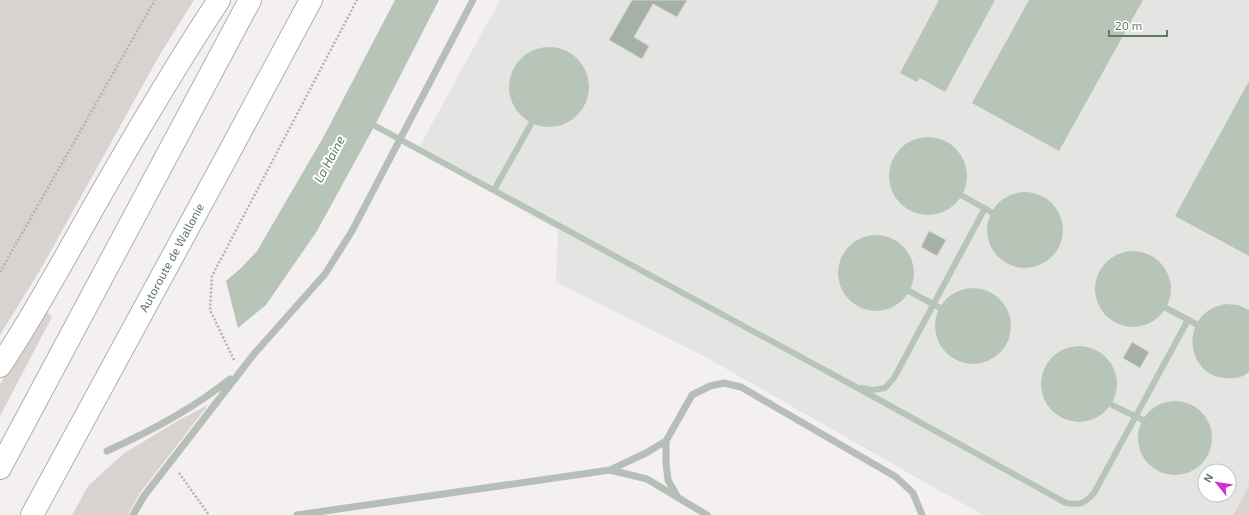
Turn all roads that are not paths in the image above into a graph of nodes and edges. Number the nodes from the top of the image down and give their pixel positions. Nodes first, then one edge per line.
1 (219, 0) edge
2 (250, 0) edge
3 (311, 0) edge
4 (473, 0) edge
5 (0, 366) edge
6 (240, 372) junction
7 (666, 442) junction
8 (107, 451) dead end
9 (0, 468) edge
10 (610, 470) junction
11 (678, 498) junction
12 (32, 515) edge
13 (133, 515) edge
14 (297, 515) edge
15 (707, 515) edge
16 (922, 515) edge

1 - 5 highway
2 - 9 highway
3 - 12 highway, Autoroute de Wallonie
4 - 6 street
6 - 8 street
6 - 13 street
7 - 10 street
7 - 11 street
7 - 16 street
10 - 11 street
10 - 14 street
11 - 15 street

